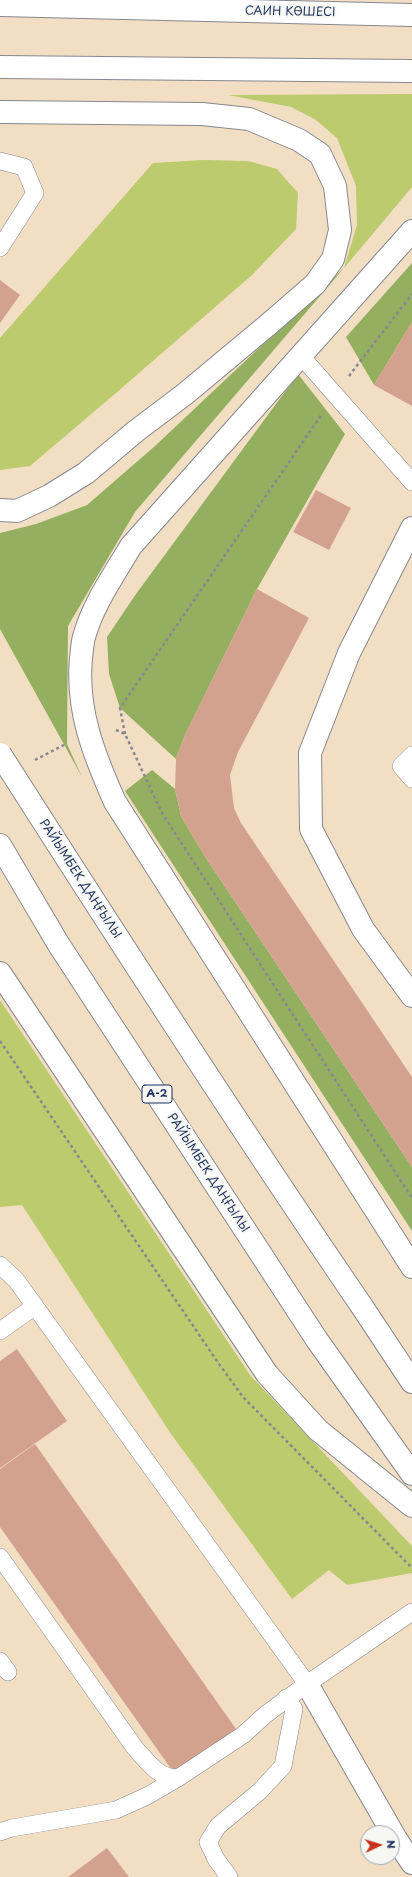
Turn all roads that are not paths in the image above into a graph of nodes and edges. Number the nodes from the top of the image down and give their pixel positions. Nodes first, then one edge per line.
1 (0, 5) edge
2 (412, 15) edge
3 (0, 67) edge
4 (412, 71) edge
5 (0, 112) edge
6 (0, 161) edge
7 (412, 231) edge
8 (0, 248) edge
9 (301, 356) junction
10 (412, 482) edge
11 (0, 510) edge
12 (412, 528) edge
13 (0, 754) edge
14 (412, 754) edge
15 (412, 779) edge
16 (0, 845) edge
17 (0, 973) edge
18 (412, 996) edge
19 (0, 1265) edge
20 (412, 1266) edge
21 (35, 1306) junction
22 (0, 1331) edge
23 (412, 1382) edge
24 (412, 1474) edge
25 (412, 1506) edge
26 (0, 1557) edge
27 (412, 1612) edge
28 (307, 1684) junction
29 (286, 1698) junction
30 (178, 1778) junction
31 (0, 1832) edge
32 (412, 1863) edge
33 (229, 1877) edge

1 - 2 main road, САИН КӨШЕСІ
3 - 4 main road
5 - 11 main road
6 - 8 lane
7 - 9 main road
9 - 10 lane
9 - 20 main road
12 - 18 main road
13 - 23 main road, РАЙЫМБЕК ДАҢҒЫЛЫ, bridge
14 - 15 lane
16 - 24 main road, РАЙЫМБЕК ДАҢҒЫЛЫ / A-2
17 - 25 main road
19 - 21 lane
21 - 22 lane
21 - 28 lane
26 - 30 lane
27 - 28 lane
28 - 29 lane
28 - 32 main road
29 - 30 lane
29 - 33 lane
30 - 31 lane

